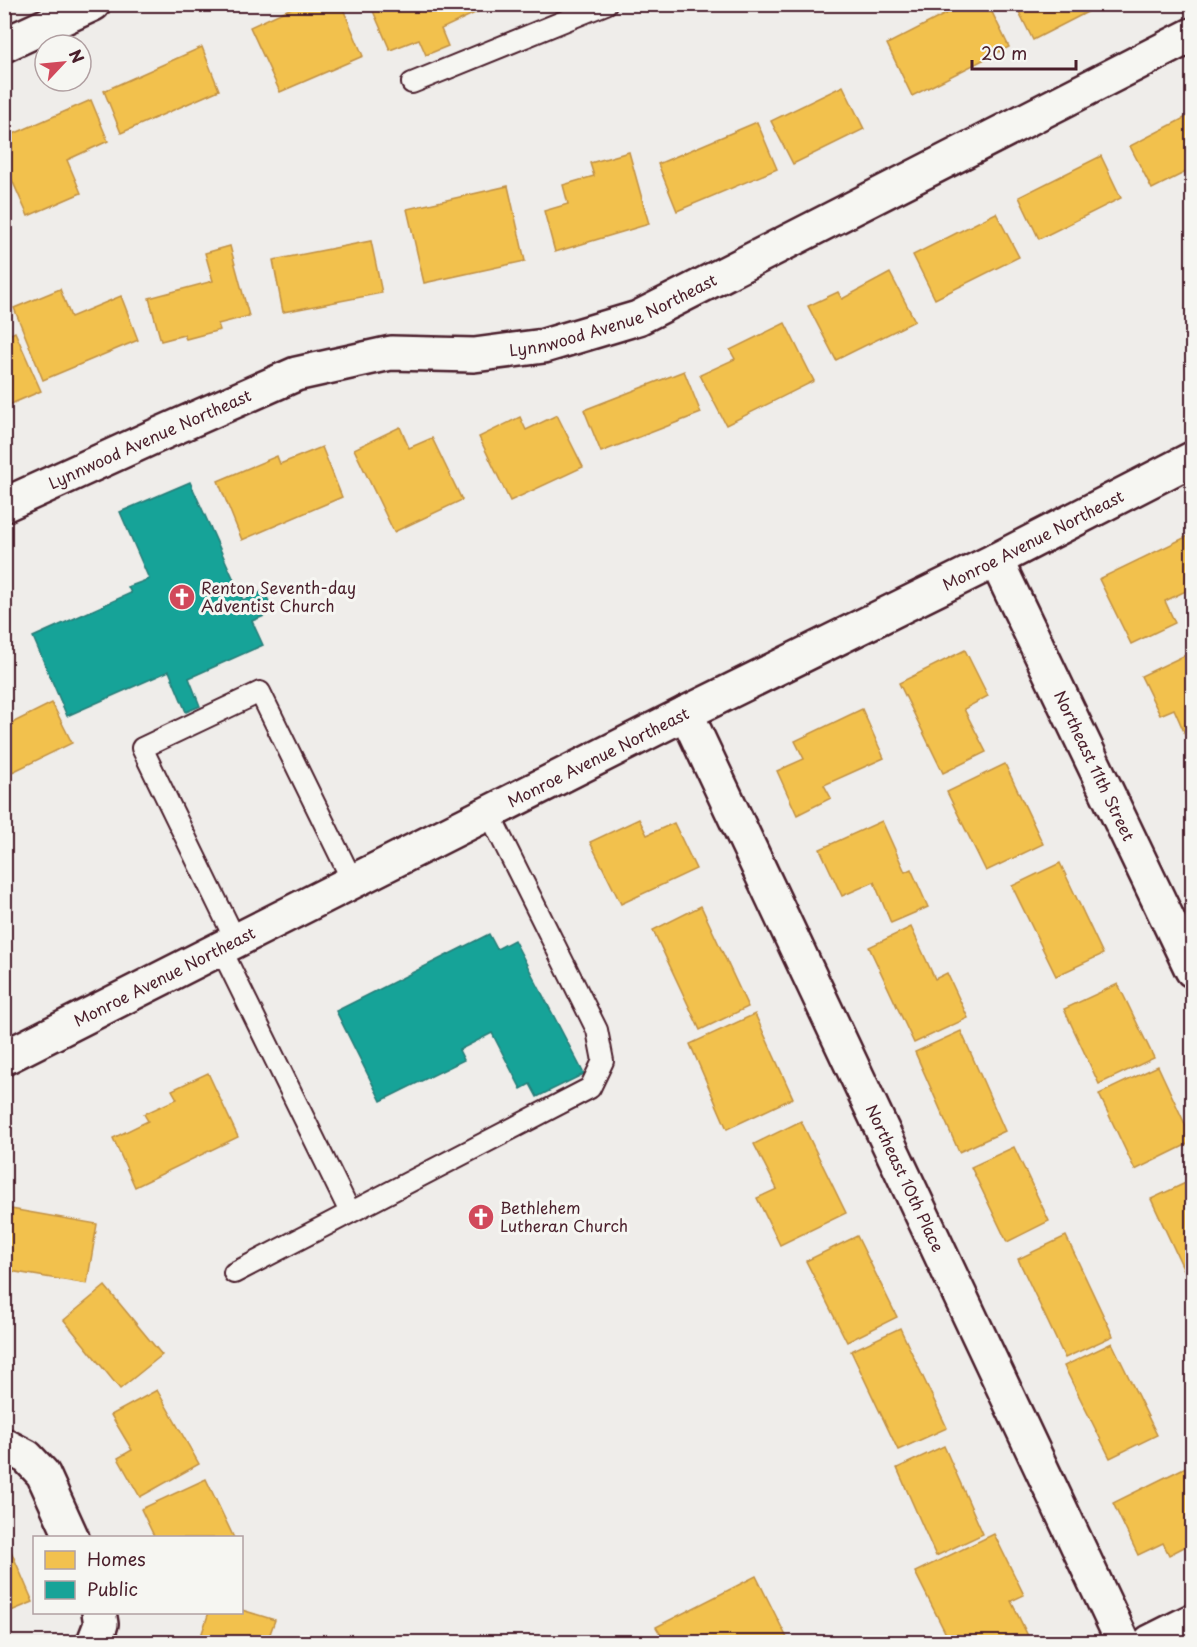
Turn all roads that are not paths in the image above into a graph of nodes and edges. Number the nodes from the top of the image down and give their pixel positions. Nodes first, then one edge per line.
1 (93, 4) edge
2 (606, 4) edge
3 (1192, 35) edge
4 (4, 45) edge
5 (412, 83) dead end
6 (1192, 459) edge
7 (4, 505) edge
8 (996, 560) junction
9 (686, 713) junction
10 (489, 813) junction
11 (353, 882) junction
12 (229, 945) junction
13 (1192, 970) edge
14 (4, 1058) edge
15 (350, 1212) junction
16 (234, 1273) dead end
17 (4, 1444) edge
18 (71, 1536) edge
19 (99, 1614) edge
20 (1192, 1621) edge
21 (94, 1642) edge
22 (1123, 1642) edge
23 (1150, 1642) edge

1 - 4 street
2 - 5 lane
3 - 7 street, Lynnwood Avenue Northeast
6 - 8 street, Monroe Avenue Northeast
8 - 9 street, Monroe Avenue Northeast
8 - 13 street, Northeast 11th Street
9 - 10 street, Monroe Avenue Northeast
9 - 22 street, Northeast 10th Place
10 - 11 street, Monroe Avenue Northeast
10 - 15 lane
11 - 12 street, Monroe Avenue Northeast
11 - 12 lane
12 - 14 street, Monroe Avenue Northeast
12 - 15 lane
15 - 16 lane
17 - 18 street
19 - 21 street
20 - 23 street

